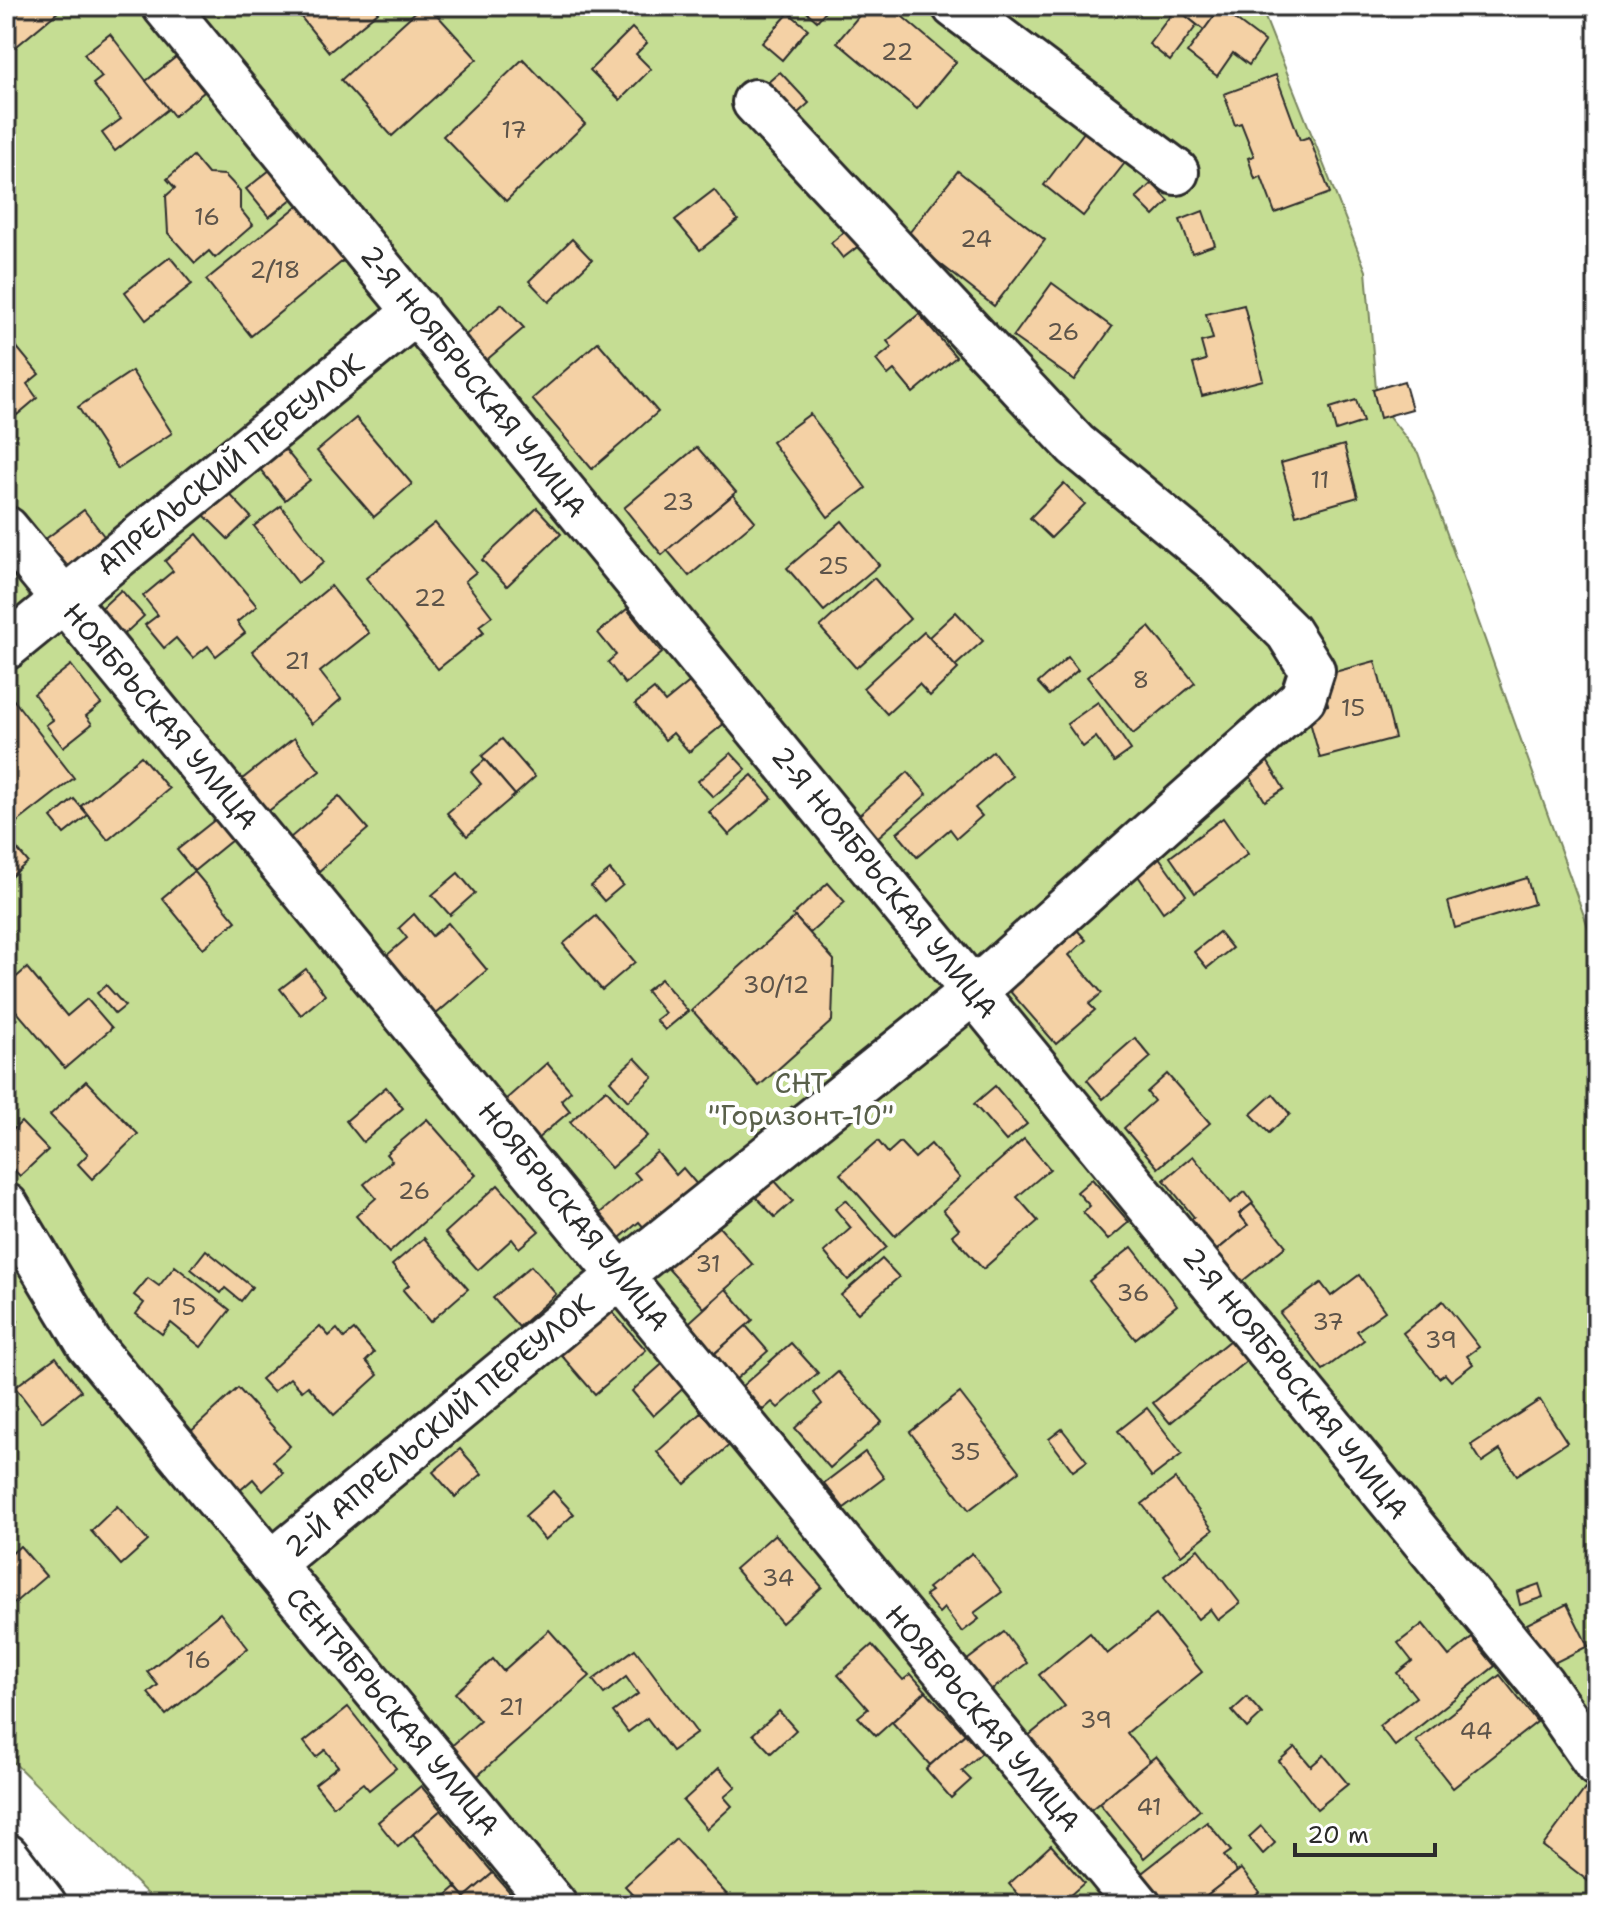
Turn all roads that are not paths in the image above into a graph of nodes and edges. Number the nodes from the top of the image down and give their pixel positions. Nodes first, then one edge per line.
1 (165, 6) edge
2 (955, 6) edge
3 (755, 102) dead end
4 (1176, 172) dead end
5 (417, 311) junction
6 (6, 529) edge
7 (65, 600) junction
8 (6, 647) edge
9 (974, 991) junction
10 (6, 1206) edge
11 (622, 1274) junction
12 (271, 1564) junction
13 (1597, 1764) edge
14 (6, 1856) edge
15 (44, 1905) edge
16 (554, 1905) edge
17 (1138, 1905) edge

1 - 5 street, 2-Я НОЯБРЬСКАЯ УЛИЦА
2 - 4 street
3 - 9 street, 2-Й АПРЕЛЬСКИЙ ПЕРЕУЛОК
5 - 7 street, АПРЕЛЬСКИЙ ПЕРЕУЛОК
5 - 9 street, 2-Я НОЯБРЬСКАЯ УЛИЦА
6 - 7 street, НОЯБРЬСКАЯ УЛИЦА
7 - 8 street, АПРЕЛЬСКИЙ ПЕРЕУЛОК
7 - 11 street, НОЯБРЬСКАЯ УЛИЦА
9 - 11 street, 2-Й АПРЕЛЬСКИЙ ПЕРЕУЛОК
9 - 13 street, 2-Я НОЯБРЬСКАЯ УЛИЦА
10 - 12 street, СЕНТЯБРЬСКАЯ УЛИЦА
11 - 12 street, 2-Й АПРЕЛЬСКИЙ ПЕРЕУЛОК
11 - 17 street, НОЯБРЬСКАЯ УЛИЦА
12 - 16 street, СЕНТЯБРЬСКАЯ УЛИЦА
14 - 15 street

